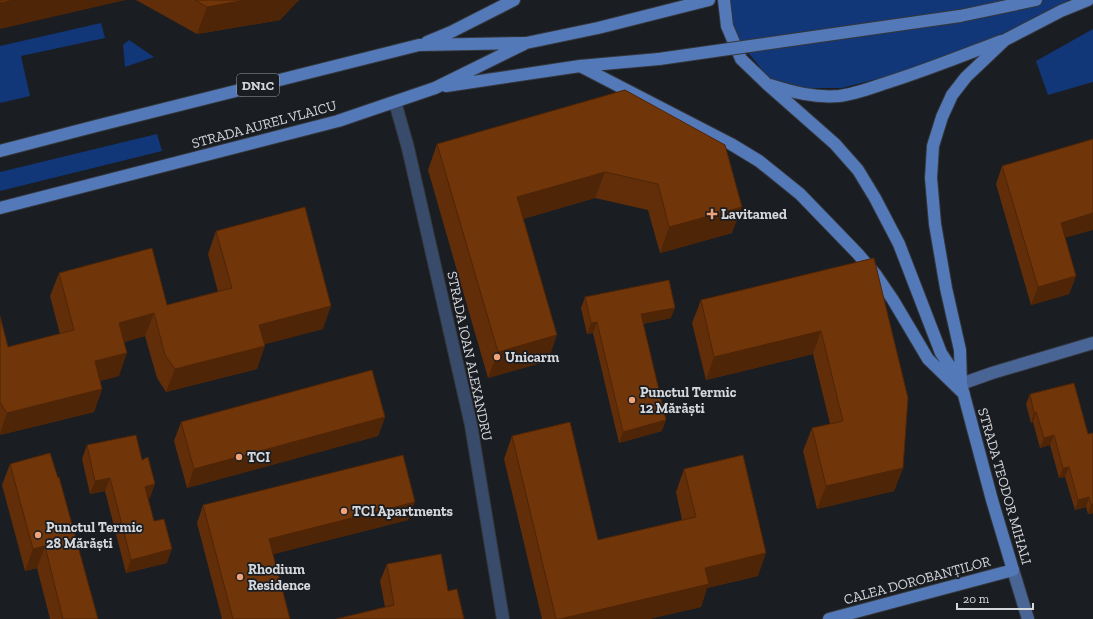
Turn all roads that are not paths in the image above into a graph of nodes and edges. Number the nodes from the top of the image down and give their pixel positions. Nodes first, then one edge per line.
1 (514, 0) edge
2 (709, 0) edge
3 (724, 0) edge
4 (1036, 0) edge
5 (1075, 0) edge
6 (1088, 0) edge
7 (1061, 11) junction
8 (1005, 40) junction
9 (526, 43) junction
10 (419, 45) junction
11 (580, 66) junction
12 (767, 84) junction
13 (435, 88) junction
14 (395, 102) junction
15 (0, 151) edge
16 (0, 208) edge
17 (1093, 344) edge
18 (963, 389) junction
19 (1013, 570) junction
20 (503, 619) edge
21 (829, 619) edge
22 (1028, 619) edge

1 - 10 main road
2 - 9 main road, STRADA AUREL VLAICU / DN1C
3 - 12 main road
4 - 11 main road, bridge
5 - 7 main road
6 - 7 main road
7 - 8 main road
8 - 12 main road
8 - 18 main road
9 - 10 main road, STRADA AUREL VLAICU / DN1C
9 - 13 main road, STRADA AUREL VLAICU / DN1C
10 - 15 main road, STRADA AUREL VLAICU / DN1C
11 - 13 main road
11 - 18 main road
12 - 18 main road
13 - 14 main road, STRADA AUREL VLAICU / DN1C
14 - 16 main road, STRADA AUREL VLAICU / DN1C
14 - 20 street, STRADA IOAN ALEXANDRU
17 - 18 street
18 - 19 main road, STRADA TEODOR MIHALI
19 - 21 main road, CALEA DOROBANȚILOR
19 - 22 street, STRADA TEODOR MIHALI

